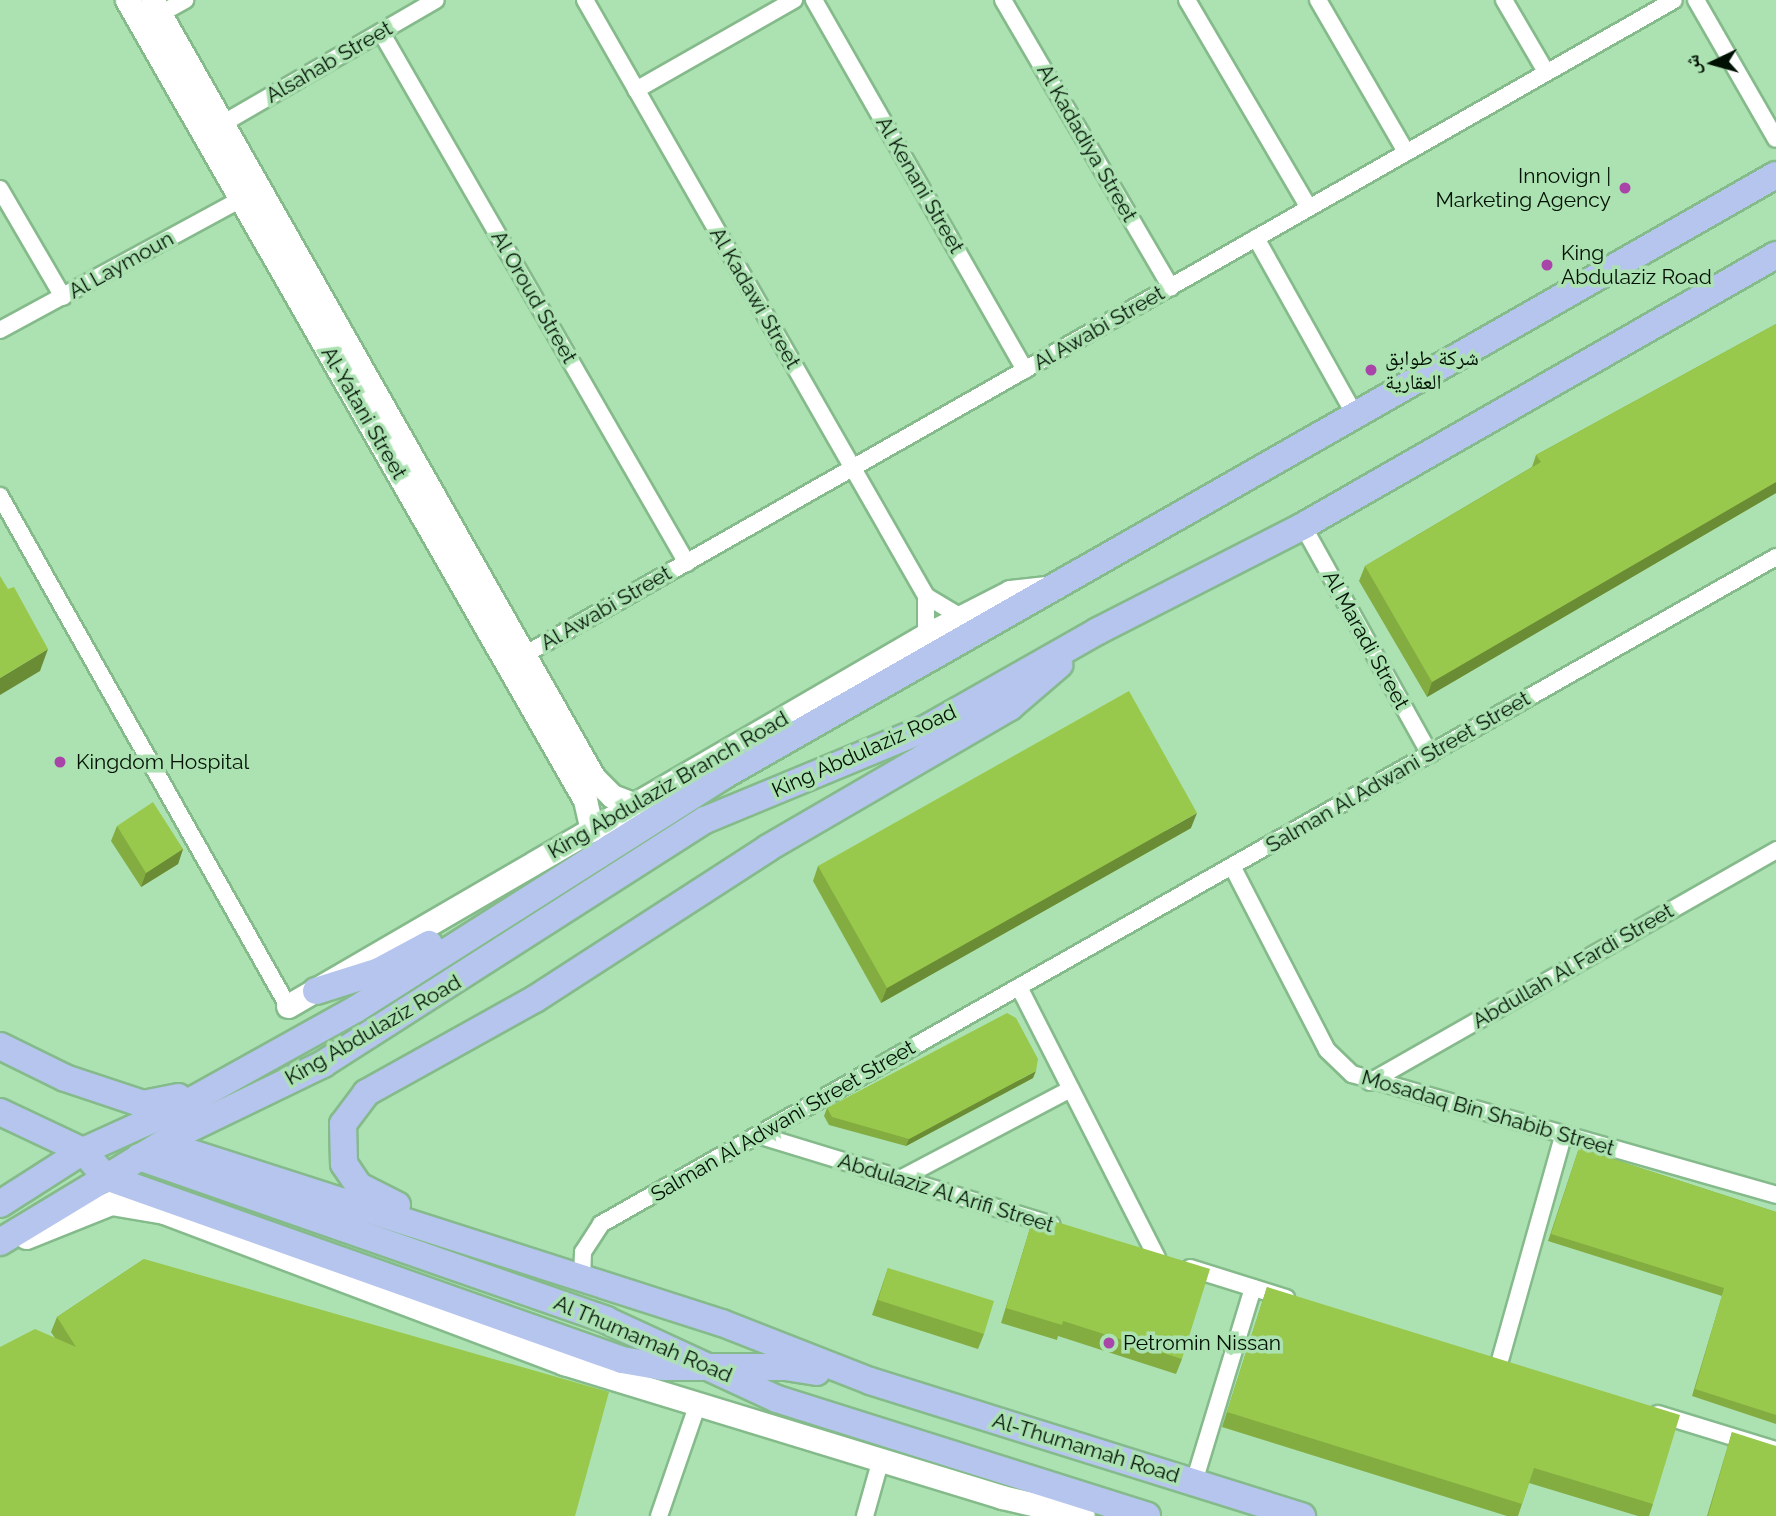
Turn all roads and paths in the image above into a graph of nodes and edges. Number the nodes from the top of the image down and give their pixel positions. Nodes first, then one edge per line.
1 (127, 0) edge
2 (185, 0) edge
3 (436, 0) edge
4 (585, 0) edge
5 (794, 0) edge
6 (814, 0) edge
7 (1003, 0) edge
8 (1188, 0) edge
9 (1318, 0) edge
10 (1504, 0) edge
11 (1674, 0) edge
12 (1696, 0) edge
13 (156, 7) edge
14 (381, 32) junction
15 (1546, 72) junction
16 (636, 90) junction
17 (222, 124) junction
18 (1776, 139) edge
19 (1406, 152) junction
20 (1776, 175) edge
21 (0, 189) edge
22 (241, 199) junction
23 (1309, 208) junction
24 (1256, 238) junction
25 (1776, 255) edge
26 (1171, 287) junction
27 (64, 297) junction
28 (0, 330) edge
29 (1025, 370) junction
30 (1356, 417) junction
31 (852, 468) junction
32 (0, 496) edge
33 (1303, 526) junction
34 (1776, 557) edge
35 (687, 563) junction
36 (1056, 587) junction
37 (926, 596) junction
38 (961, 617) junction
39 (926, 635) junction
40 (1076, 645) junction
41 (524, 655) junction
42 (1430, 754) junction
43 (635, 805) junction
44 (592, 830) junction
45 (1774, 855) edge
46 (1231, 866) junction
47 (496, 920) junction
48 (1019, 987) junction
49 (316, 991) junction
50 (288, 1006) joint
51 (0, 1046) edge
52 (1370, 1082) junction
53 (1071, 1089) junction
54 (188, 1110) junction
55 (0, 1112) edge
56 (758, 1135) junction
57 (1563, 1136) junction
58 (163, 1144) junction
59 (83, 1151) junction
60 (139, 1157) junction
61 (106, 1177) junction
62 (900, 1179) junction
63 (1776, 1195) edge
64 (0, 1204) edge
65 (1067, 1230) edge
66 (455, 1239) junction
67 (0, 1245) edge
68 (1131, 1250) edge
69 (1157, 1258) junction
70 (582, 1280) junction
71 (1253, 1288) junction
72 (1305, 1304) edge
73 (1499, 1364) edge
74 (713, 1367) junction
75 (870, 1381) junction
76 (697, 1406) junction
77 (1639, 1408) edge
78 (811, 1410) junction
79 (1776, 1450) edge
80 (881, 1459) junction
81 (1194, 1482) junction
82 (1007, 1506) edge
83 (659, 1516) edge
84 (865, 1516) edge
85 (1083, 1516) edge
86 (1147, 1516) edge
87 (1303, 1516) edge

1 - 22 street, Al-Yatani Street
2 - 13 street
3 - 14 street, Alsahab Street
4 - 16 street, Al Kadawi Street
5 - 16 street
6 - 29 street, Al Kenani Street
7 - 26 street, Al Kadadiya Street
8 - 23 street
9 - 19 street
10 - 15 street
11 - 15 street, Al Awabi Street
12 - 18 street
13 - 17 street, Al-Yatani Street
14 - 17 street, Alsahab Street
14 - 35 street, Al Oroud Street
15 - 19 street, Al Awabi Street
16 - 31 street, Al Kadawi Street
17 - 41 street, Al-Yatani Street
19 - 23 street, Al Awabi Street
20 - 30 main road, King Abdulaziz Road
21 - 27 street
22 - 27 street, Al Laymoun
22 - 44 street, Al-Yatani Street
23 - 24 street, Al Awabi Street
24 - 26 street, Al Awabi Street
24 - 30 street
25 - 33 main road, King Abdulaziz Road
26 - 29 street, Al Awabi Street
27 - 28 street, Al Laymoun
29 - 31 street, Al Awabi Street
30 - 36 main road, King Abdulaziz Road
31 - 35 street, Al Awabi Street
31 - 37 street, Al Kadawi Street
32 - 50 street
33 - 40 main road, King Abdulaziz Road
33 - 42 street, Al Maradi Street
34 - 42 street, Salman Al Adwani Street Street
35 - 41 street, Al Awabi Street
36 - 38 street, King Abdulaziz Branch Road
36 - 47 main road, King Abdulaziz Road
37 - 38 street, Al Kadawi Street
37 - 39 street
38 - 39 street, King Abdulaziz Branch Road
39 - 43 street, King Abdulaziz Branch Road
40 - 54 main road, King Abdulaziz Road
40 - 66 main road
41 - 43 street, Al-Yatani Street
42 - 46 street, Salman Al Adwani Street Street
43 - 44 street, King Abdulaziz Branch Road
44 - 49 street, King Abdulaziz Branch Road
45 - 52 street, Abdullah Al Fardi Street
46 - 48 street, Salman Al Adwani Street Street
46 - 52 street, Mosadaq Bin Shabib Street
47 - 49 main road
47 - 54 main road, King Abdulaziz Road
48 - 53 street
48 - 56 street, Salman Al Adwani Street Street
49 - 50 street, King Abdulaziz Branch Road
51 - 54 main road, King Abdulaziz Road
52 - 57 street, Mosadaq Bin Shabib Street
53 - 62 street
53 - 69 street
54 - 58 main road, King Abdulaziz Road
54 - 59 main road, King Abdulaziz Road
55 - 59 main road
56 - 62 street, Abdulaziz Al Arifi Street
56 - 70 street, Salman Al Adwani Street Street
57 - 63 street, Mosadaq Bin Shabib Street
57 - 73 street
58 - 60 main road, King Abdulaziz Road
58 - 66 main road, Al Thumamah Road
59 - 61 main road
59 - 64 main road, King Abdulaziz Road
60 - 61 main road, King Abdulaziz Road
60 - 74 main road, Al Thumamah Road
61 - 67 main road, King Abdulaziz Road
61 - 74 main road
62 - 65 street, Abdulaziz Al Arifi Street
66 - 70 main road, Al Thumamah Road
67 - 76 street
68 - 69 street
69 - 71 street
70 - 75 main road, Al Thumamah Road
71 - 72 street
71 - 81 street
74 - 75 main road
74 - 78 main road, Al Thumamah Road
75 - 78 main road
75 - 81 main road, Al-Thumamah Road
76 - 80 street
76 - 83 street
77 - 79 street
78 - 86 main road, Al Thumamah Road
80 - 82 street
80 - 84 street
81 - 87 main road, Al-Thumamah Road
82 - 85 street

